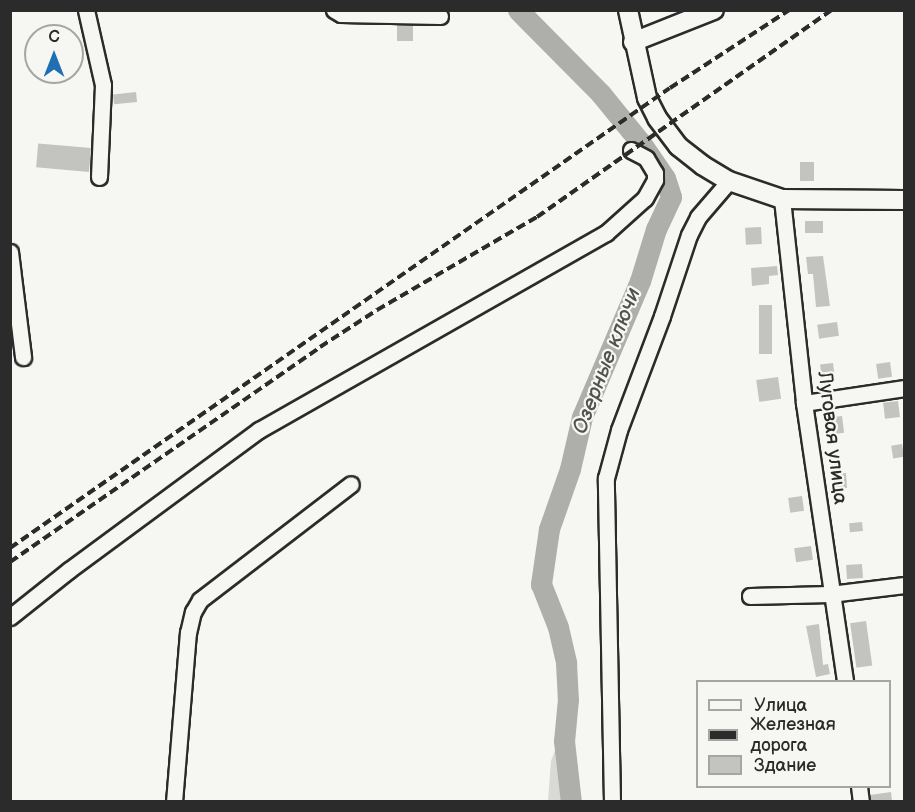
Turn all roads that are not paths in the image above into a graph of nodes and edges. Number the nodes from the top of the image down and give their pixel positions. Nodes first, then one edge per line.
1 (86, 10) edge
2 (334, 10) edge
3 (628, 10) edge
4 (714, 10) edge
5 (440, 16) dead end
6 (633, 42) junction
7 (631, 150) dead end
8 (99, 177) dead end
9 (729, 181) junction
10 (782, 199) junction
11 (904, 201) edge
12 (10, 252) edge
13 (22, 357) dead end
14 (904, 388) edge
15 (804, 403) junction
16 (351, 484) dead end
17 (904, 585) edge
18 (830, 594) junction
19 (750, 596) dead end
20 (10, 617) edge
21 (845, 680) edge
22 (174, 801) edge
23 (612, 801) edge

1 - 8 street
2 - 5 street
3 - 6 main road
4 - 6 main road
6 - 9 main road
7 - 20 street
9 - 10 main road
9 - 23 street
10 - 11 main road
10 - 15 street, Луговая улица
12 - 13 street
14 - 15 street
15 - 18 street, Луговая улица
16 - 22 street
17 - 18 street
18 - 19 street
18 - 21 street, Луговая улица

